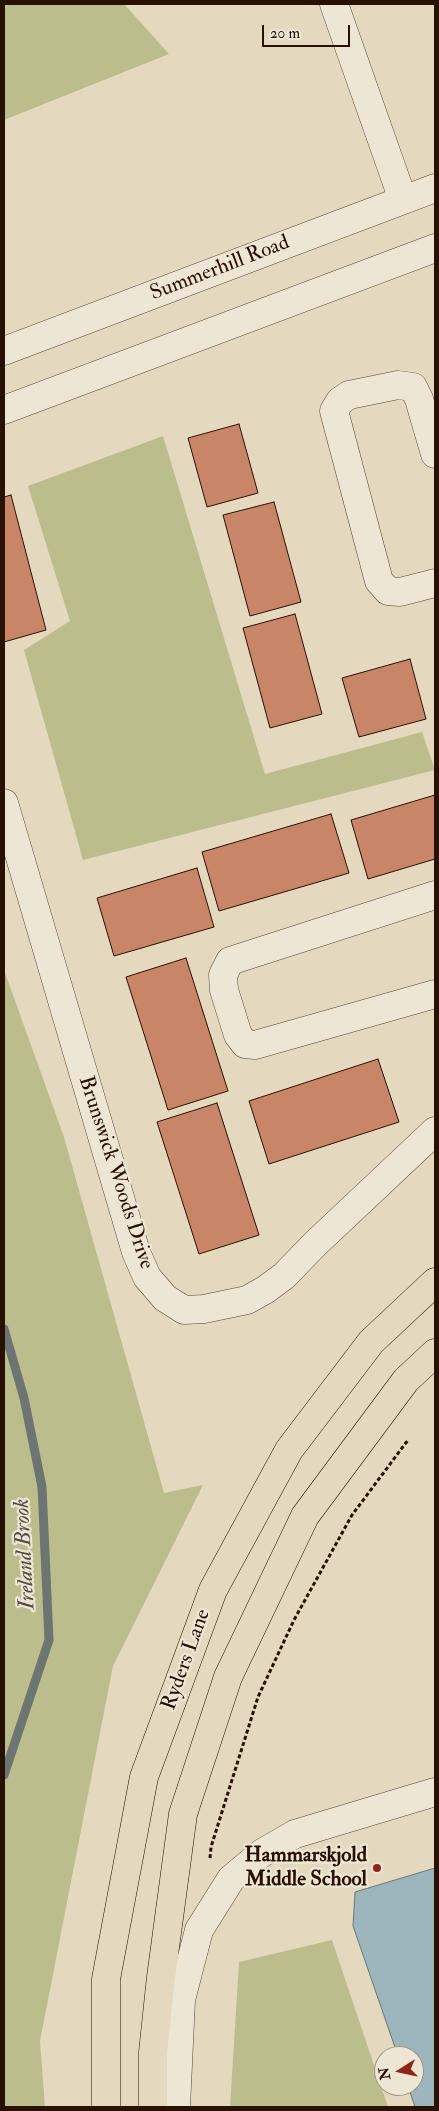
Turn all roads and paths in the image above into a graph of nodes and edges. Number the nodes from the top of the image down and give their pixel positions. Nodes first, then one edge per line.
1 (334, 4) edge
2 (435, 188) edge
3 (403, 200) junction
4 (435, 248) edge
5 (4, 351) edge
6 (4, 410) edge
7 (435, 454) edge
8 (435, 583) edge
9 (4, 803) edge
10 (435, 895) edge
11 (435, 994) edge
12 (435, 1131) edge
13 (435, 1282) edge
14 (431, 1365) edge
15 (408, 1440) dead end
16 (435, 1792) edge
17 (209, 1867) dead end
18 (106, 2107) edge
19 (153, 2107) edge
20 (176, 2107) edge

1 - 3 street
2 - 3 street, Summerhill Road
3 - 5 street, Summerhill Road
4 - 6 street
7 - 8 street
9 - 12 street, Brunswick Woods Drive
10 - 11 street
13 - 18 main road, Ryders Lane
14 - 19 main road, Ryders Lane
15 - 17 path
16 - 20 street

